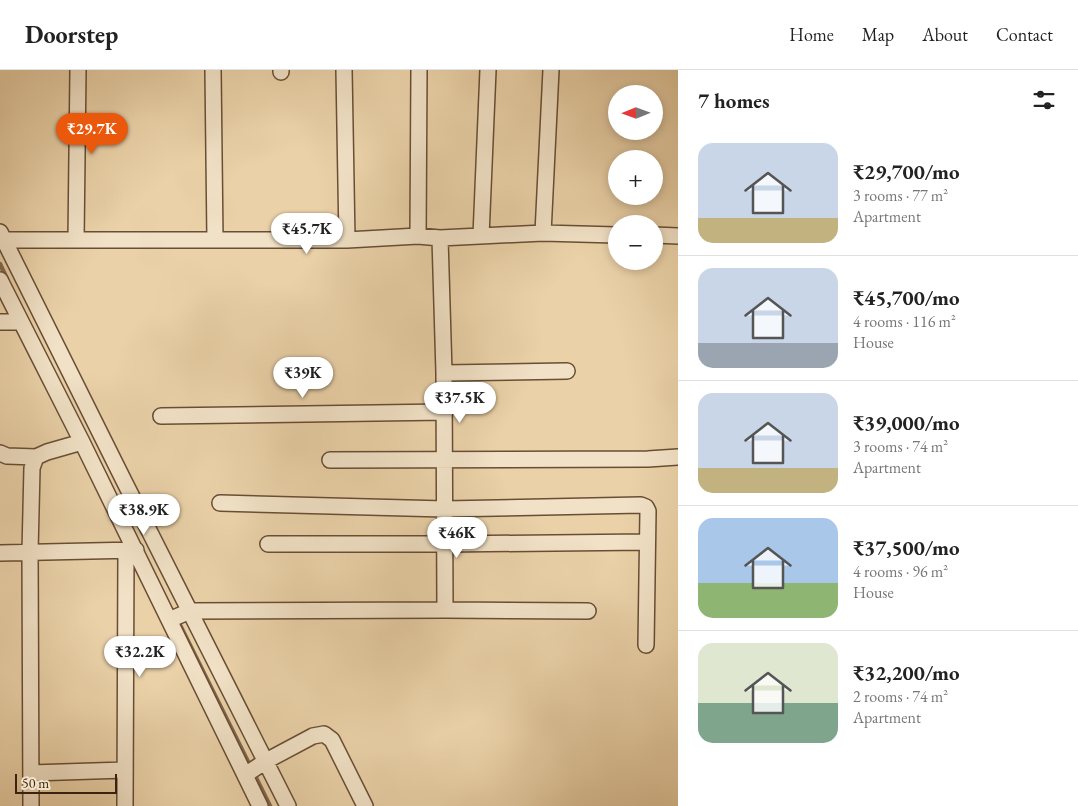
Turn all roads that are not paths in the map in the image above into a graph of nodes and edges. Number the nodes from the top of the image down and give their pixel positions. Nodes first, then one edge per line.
1 (78, 70) edge
2 (214, 70) edge
3 (344, 70) edge
4 (419, 70) edge
5 (488, 70) edge
6 (552, 70) edge
7 (543, 233) junction
8 (608, 234) edge
9 (678, 234) edge
10 (663, 235) edge
11 (418, 236) junction
12 (481, 236) junction
13 (1, 238) edge
14 (440, 238) junction
15 (76, 240) junction
16 (215, 240) junction
17 (348, 240) junction
18 (0, 280) edge
19 (0, 322) edge
20 (21, 322) junction
21 (567, 371) dead end
22 (444, 372) junction
23 (445, 412) junction
24 (161, 416) dead end
25 (82, 442) junction
26 (0, 453) edge
27 (36, 457) junction
28 (678, 457) edge
29 (330, 460) dead end
30 (445, 460) junction
31 (220, 503) dead end
32 (445, 508) junction
33 (647, 542) junction
34 (268, 544) dead end
35 (445, 544) junction
36 (141, 550) junction
37 (30, 552) junction
38 (0, 553) edge
39 (445, 610) junction
40 (588, 611) dead end
41 (178, 616) junction
42 (646, 645) dead end
43 (254, 769) junction
44 (125, 770) junction
45 (31, 773) junction
46 (31, 806) edge
47 (125, 806) edge
48 (260, 806) edge
49 (288, 806) edge
50 (365, 806) edge

1 - 15 street
2 - 16 street
3 - 17 street
4 - 11 street
5 - 12 street
6 - 7 street
7 - 8 street
7 - 12 street
9 - 10 street
11 - 14 street
11 - 17 street
12 - 14 street
13 - 15 street
13 - 36 street
14 - 22 street
15 - 16 street
16 - 17 street
18 - 20 street
19 - 20 street
20 - 25 street
21 - 22 street
22 - 23 street
23 - 24 street
23 - 30 street
25 - 27 street
25 - 36 street
26 - 27 street
27 - 37 street
28 - 30 street
29 - 30 street
30 - 32 street
31 - 32 street
32 - 33 street
32 - 35 street
33 - 35 street
33 - 42 street
34 - 35 street
35 - 39 street
36 - 37 street
36 - 41 street
36 - 41 street
36 - 44 street
37 - 38 street
37 - 45 street
39 - 40 street
39 - 41 street
41 - 43 street
41 - 43 street
43 - 48 street
43 - 49 street
43 - 50 street
44 - 45 street
44 - 47 street
45 - 46 street

